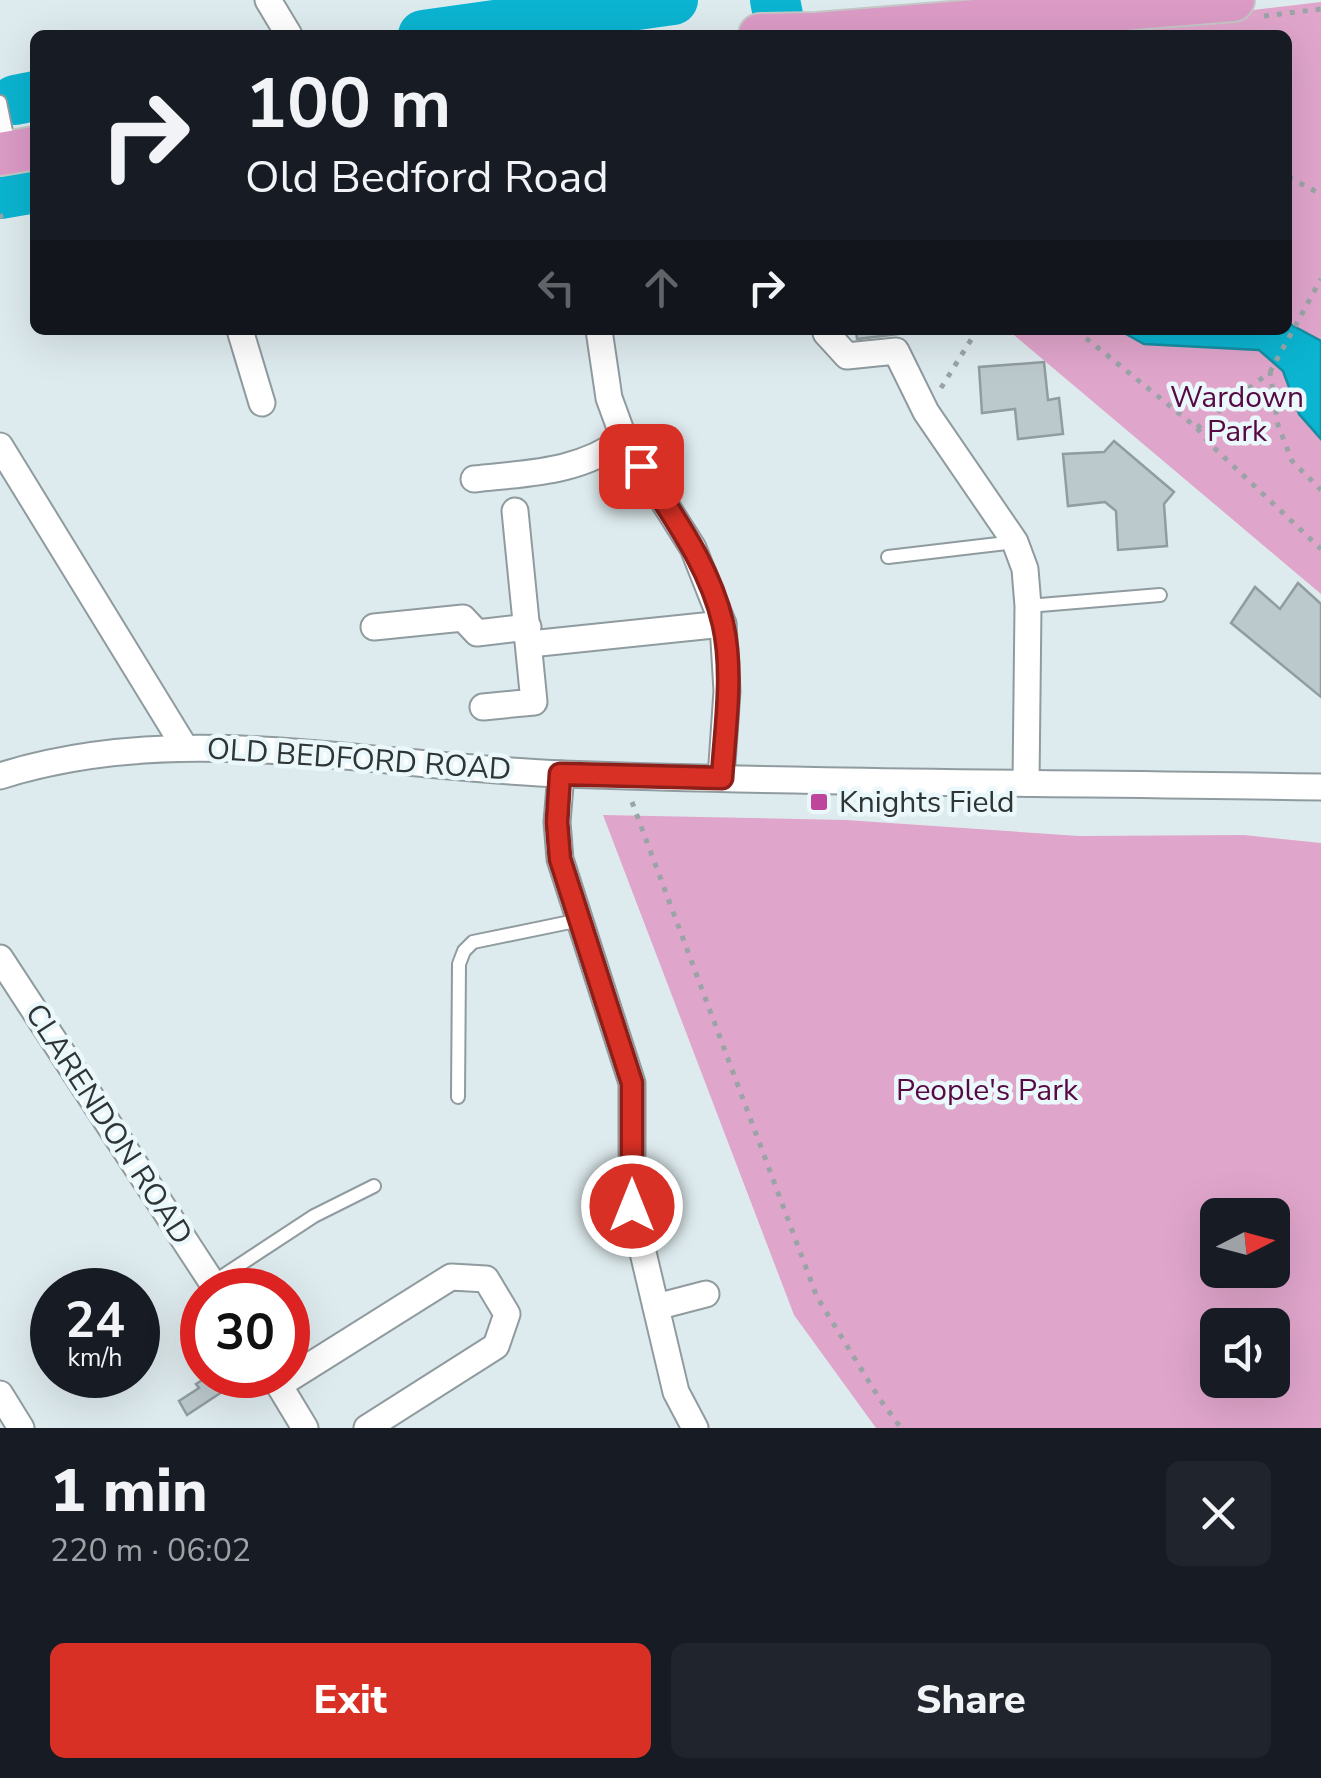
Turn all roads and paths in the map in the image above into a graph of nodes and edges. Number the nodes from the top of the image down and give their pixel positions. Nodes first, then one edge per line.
1 (268, 0) edge
2 (1233, 0) edge
3 (1041, 8) edge
4 (286, 30) edge
5 (851, 30) edge
6 (0, 102) edge
7 (15, 152) edge
8 (1292, 179) edge
9 (1321, 194) edge
10 (1321, 279) edge
11 (1292, 331) edge
12 (241, 335) edge
13 (600, 335) edge
14 (828, 335) edge
15 (974, 335) edge
16 (1082, 335) edge
17 (1290, 335) edge
18 (958, 360) dead end
19 (1270, 372) junction
20 (262, 404) dead end
21 (1197, 428) junction
22 (624, 439) junction
23 (0, 446) edge
24 (474, 479) dead end
25 (1321, 490) edge
26 (515, 512) dead end
27 (1015, 542) junction
28 (1321, 549) edge
29 (888, 557) dead end
30 (1160, 595) dead end
31 (1028, 606) junction
32 (723, 624) junction
33 (374, 627) dead end
34 (529, 635) junction
35 (483, 707) dead end
36 (184, 746) junction
37 (560, 774) junction
38 (0, 776) edge
39 (623, 776) junction
40 (722, 778) junction
41 (1026, 783) junction
42 (1321, 788) edge
43 (580, 920) junction
44 (0, 958) edge
45 (458, 1097) dead end
46 (374, 1186) dead end
47 (203, 1268) edge
48 (240, 1268) edge
49 (706, 1294) dead end
50 (656, 1307) junction
51 (310, 1360) edge
52 (0, 1394) edge
53 (287, 1398) edge
54 (21, 1428) edge
55 (305, 1428) edge
56 (366, 1428) edge
57 (694, 1428) edge
58 (901, 1428) edge

1 - 4 street
2 - 3 highway
3 - 5 highway
6 - 7 lane
8 - 9 path
10 - 11 path
12 - 20 street
13 - 22 street
14 - 27 street
15 - 18 path
16 - 21 path
17 - 19 path
19 - 21 path
19 - 25 path
21 - 28 path
22 - 24 street
22 - 32 street
23 - 36 street
26 - 34 street
27 - 29 lane
27 - 31 street
30 - 31 lane
31 - 41 street
32 - 34 street
32 - 40 street
33 - 34 street
34 - 35 street
36 - 37 street, OLD BEDFORD ROAD
36 - 38 street, OLD BEDFORD ROAD
37 - 39 street, OLD BEDFORD ROAD
37 - 43 street
39 - 40 street, OLD BEDFORD ROAD
39 - 58 path
40 - 41 street, OLD BEDFORD ROAD
41 - 42 street, OLD BEDFORD ROAD
43 - 45 lane
43 - 50 street
44 - 47 street, CLARENDON ROAD
46 - 48 lane
49 - 50 street
50 - 57 street
51 - 56 street
52 - 54 street
53 - 55 street

